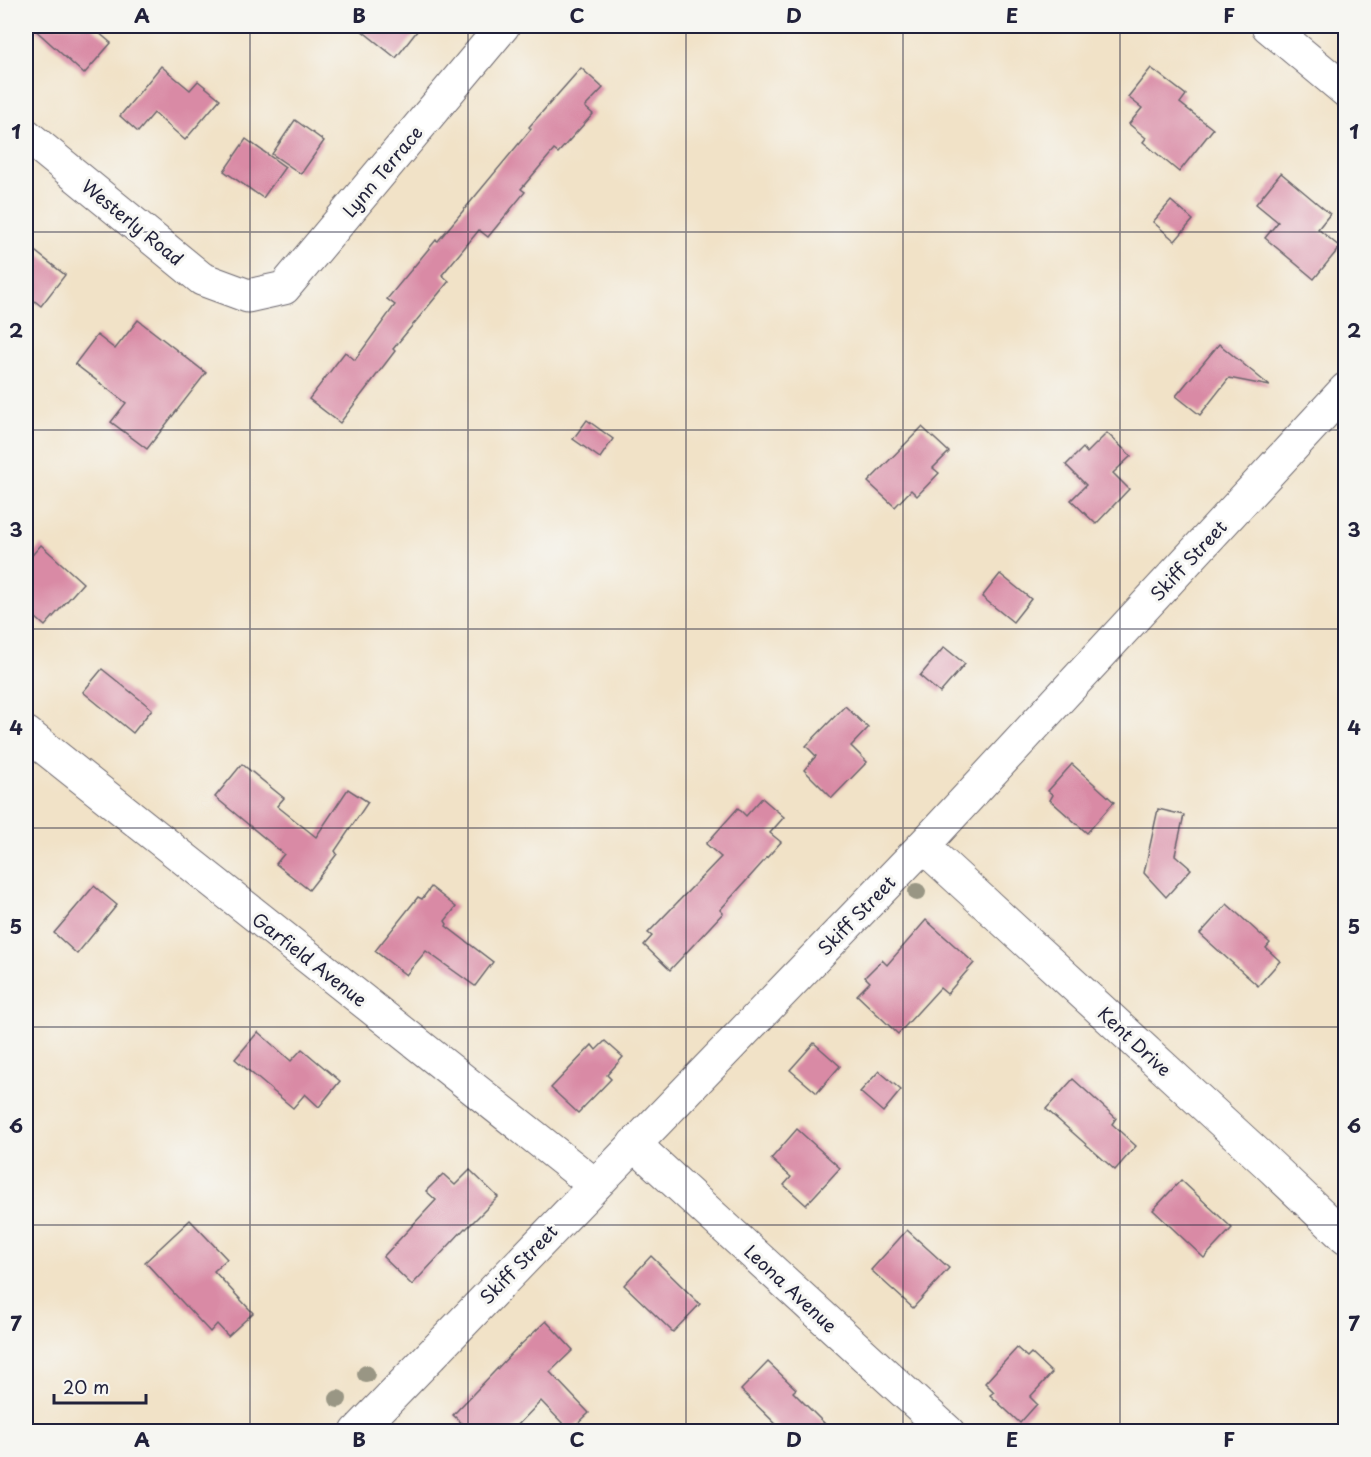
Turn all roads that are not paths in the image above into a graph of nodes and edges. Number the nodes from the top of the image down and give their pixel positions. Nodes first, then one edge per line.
1 (503, 26) edge
2 (1268, 26) edge
3 (1346, 91) edge
4 (26, 135) edge
5 (248, 296) joint
6 (1346, 389) edge
7 (26, 733) edge
8 (923, 846) junction
9 (634, 1144) junction
10 (595, 1185) junction
11 (1346, 1238) edge
12 (357, 1431) edge
13 (948, 1431) edge

1 - 5 street, Lynn Terrace
2 - 3 street
4 - 5 street, Westerly Road
6 - 8 street, Skiff Street
7 - 10 street, Garfield Avenue
8 - 9 street, Skiff Street
8 - 11 street, Kent Drive
9 - 10 street, Skiff Street
9 - 13 street, Leona Avenue
10 - 12 street, Skiff Street

